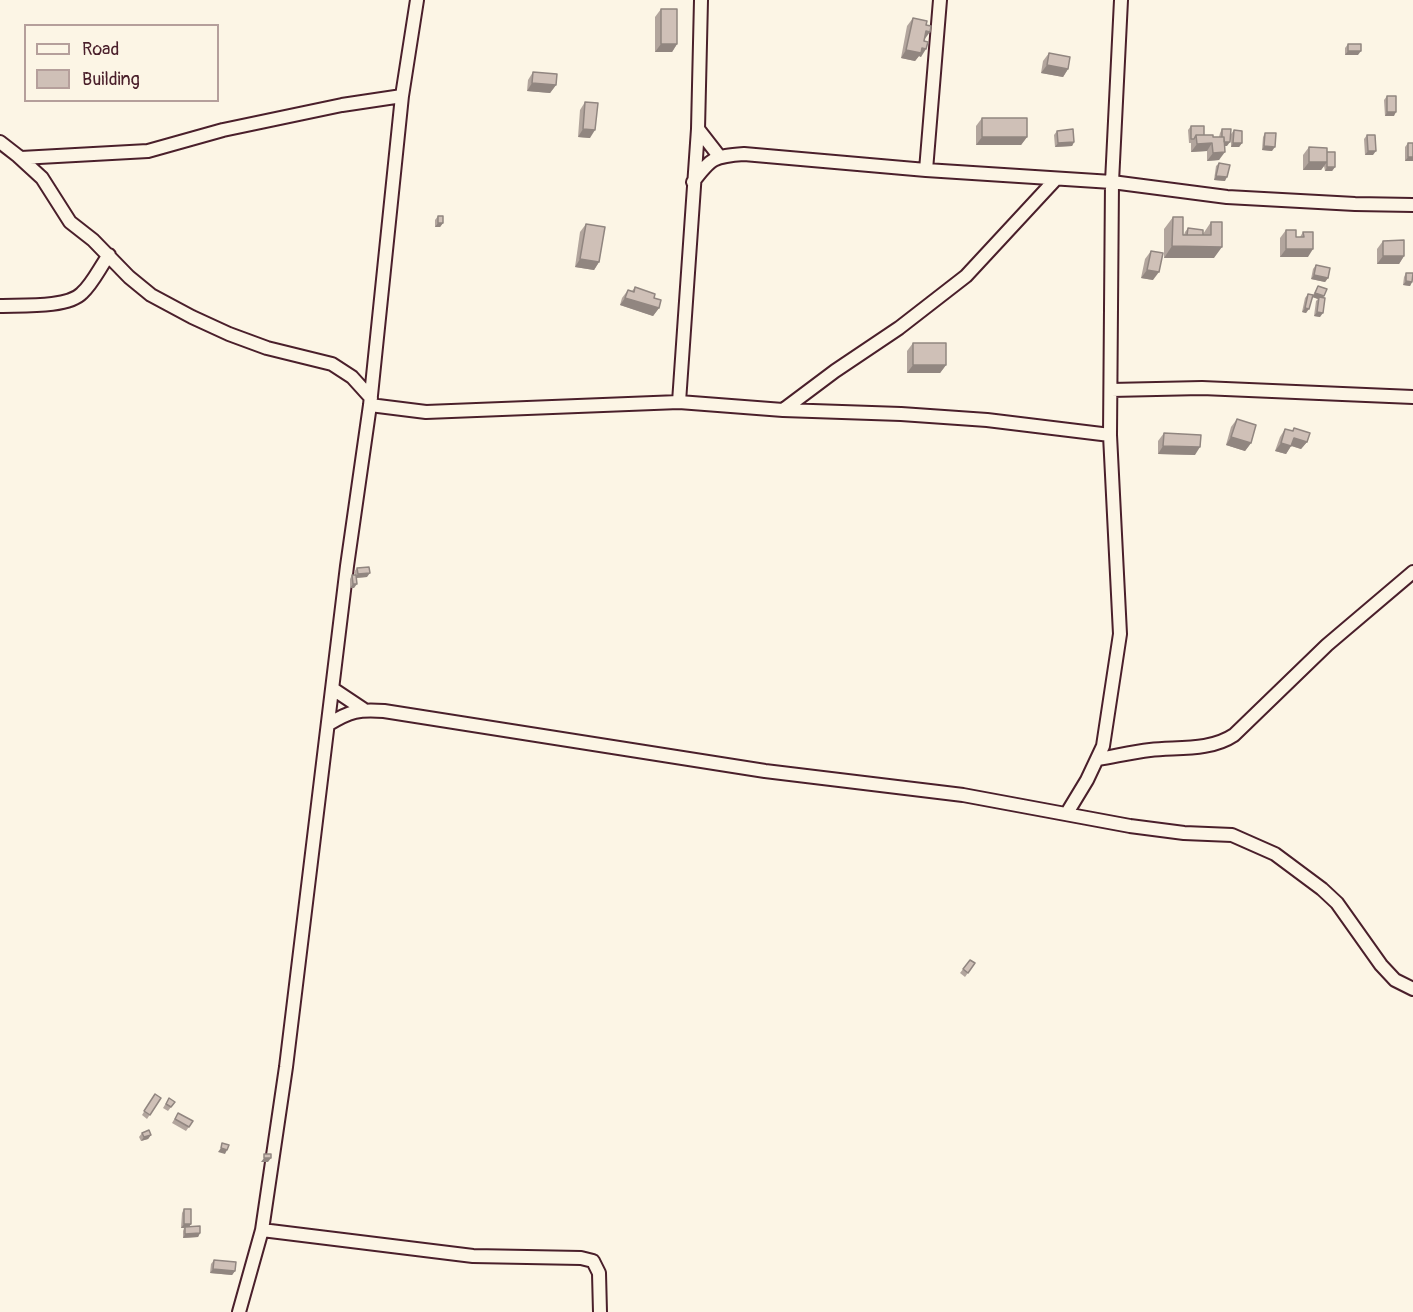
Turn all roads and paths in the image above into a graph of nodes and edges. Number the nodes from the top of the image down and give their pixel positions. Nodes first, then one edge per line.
1 (417, 0) edge
2 (700, 0) edge
3 (940, 0) edge
4 (1121, 0) edge
5 (402, 96) junction
6 (698, 129) junction
7 (0, 142) edge
8 (719, 156) junction
9 (21, 158) junction
10 (926, 170) junction
11 (1055, 180) junction
12 (693, 182) junction
13 (1112, 182) junction
14 (1413, 205) edge
15 (108, 255) junction
16 (0, 306) edge
17 (1111, 390) junction
18 (1413, 397) edge
19 (371, 401) junction
20 (679, 402) junction
21 (783, 410) junction
22 (1110, 435) junction
23 (1413, 572) edge
24 (333, 689) junction
25 (363, 709) junction
26 (329, 724) junction
27 (1098, 759) junction
28 (1067, 813) junction
29 (1413, 989) edge
30 (262, 1230) junction
31 (238, 1312) edge
32 (600, 1312) edge

1 - 5 street
2 - 6 street
3 - 10 street
4 - 13 street
5 - 9 street
5 - 19 street
6 - 8 street
6 - 12 street
7 - 9 street
8 - 10 street
8 - 12 street
9 - 15 street
10 - 11 street
11 - 13 street
11 - 21 street
12 - 20 street
13 - 14 street
13 - 17 street
15 - 16 street
15 - 19 street
17 - 18 street
17 - 22 street
19 - 20 street
19 - 24 street
20 - 21 street
21 - 22 street
22 - 27 street
23 - 27 street
24 - 25 street
24 - 26 street
25 - 26 street
25 - 28 street
26 - 30 street
27 - 28 street
28 - 29 street
30 - 31 street
30 - 32 street

